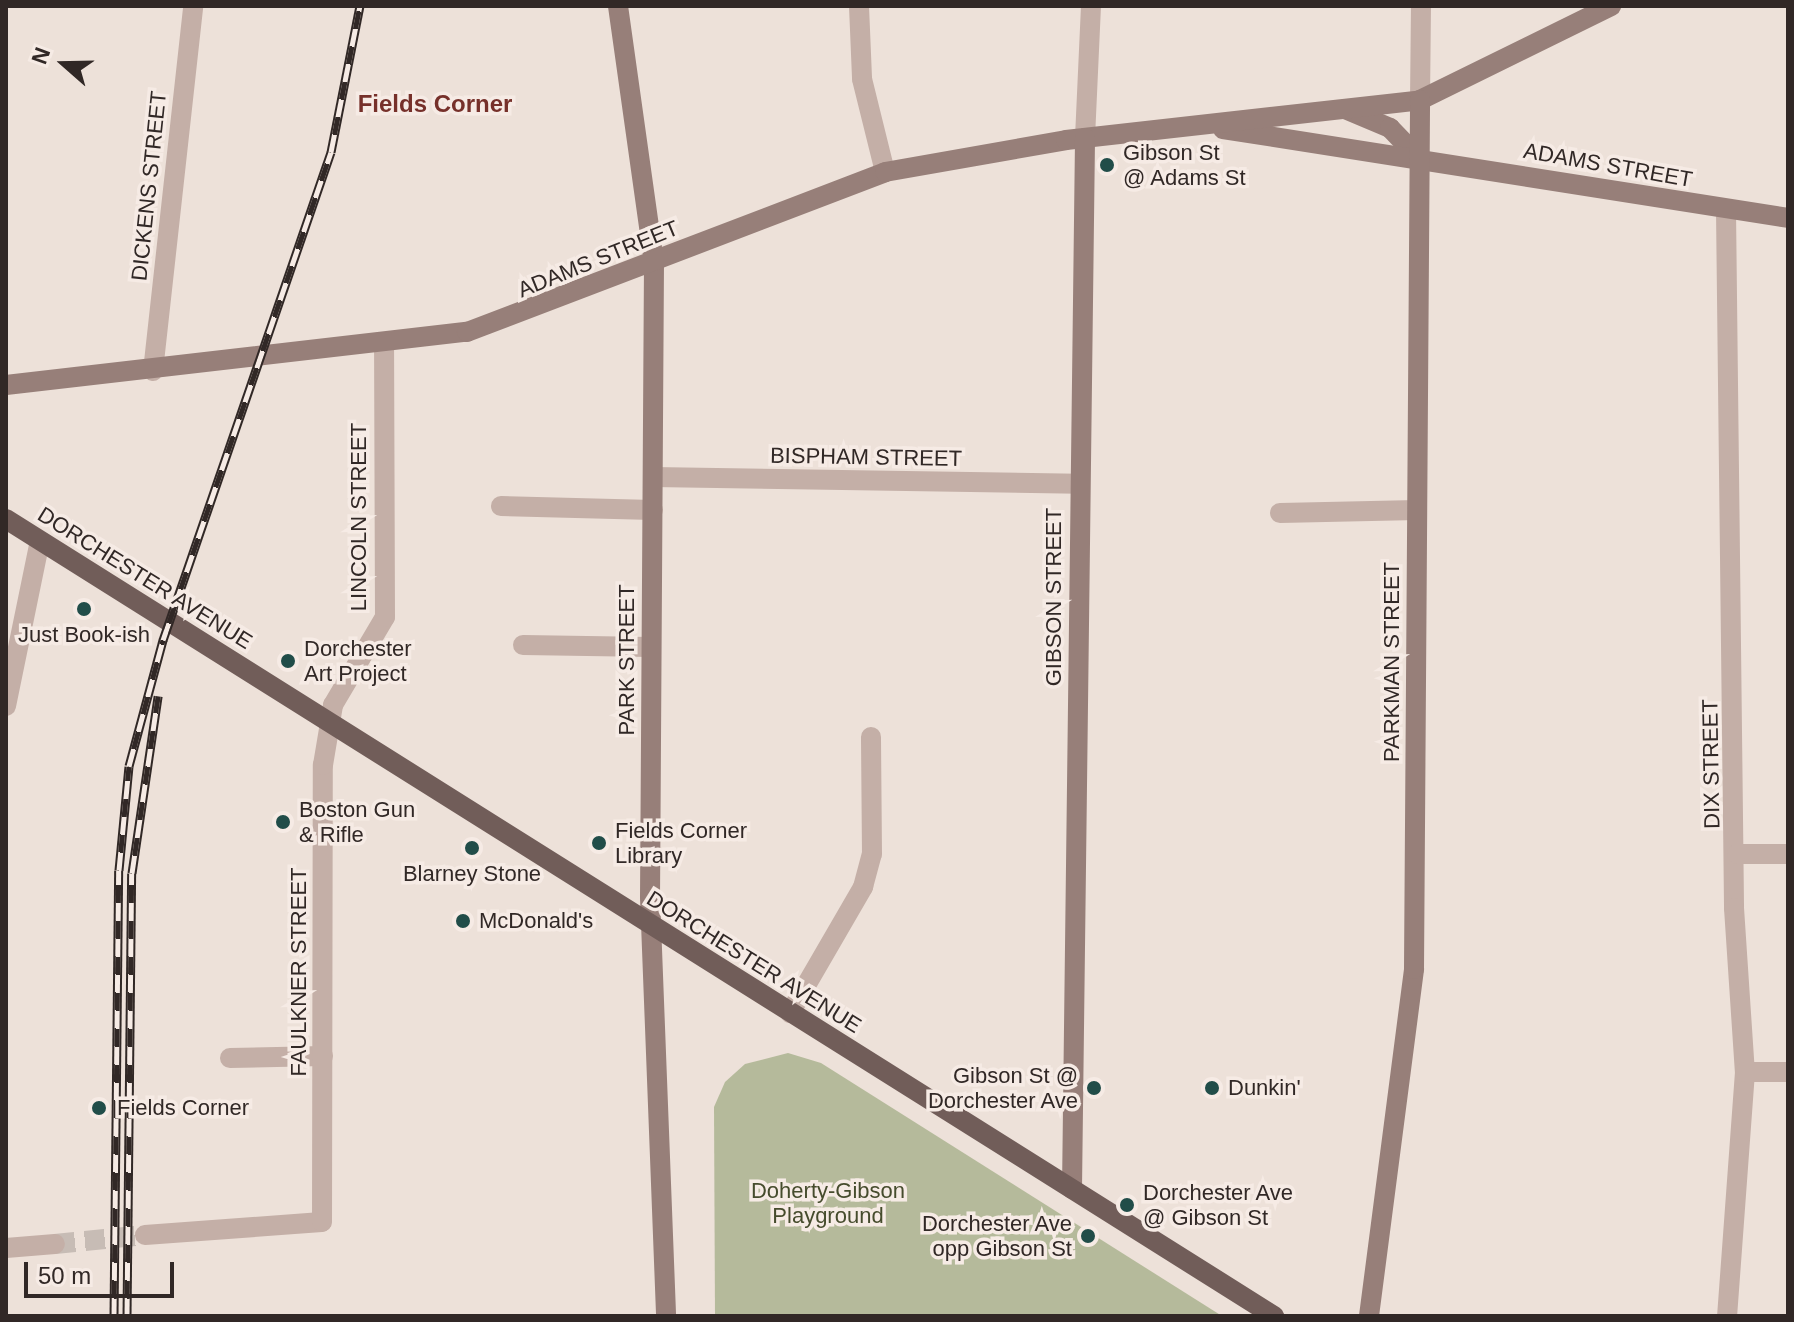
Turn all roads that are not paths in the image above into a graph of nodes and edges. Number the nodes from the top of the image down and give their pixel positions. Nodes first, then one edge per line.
1 (193, 6) edge
2 (618, 6) edge
3 (859, 6) edge
4 (1091, 6) edge
5 (1421, 6) edge
6 (1611, 6) edge
7 (1420, 100) junction
8 (1345, 109) junction
9 (1195, 125) junction
10 (1085, 138) junction
11 (1419, 158) junction
12 (885, 172) junction
13 (1726, 210) junction
14 (1788, 218) edge
15 (654, 263) junction
16 (384, 344) junction
17 (153, 371) junction
18 (6, 385) edge
19 (653, 477) junction
20 (1078, 484) junction
21 (501, 506) dead end
22 (653, 510) junction
23 (1417, 510) junction
24 (1280, 513) dead end
25 (6, 519) edge
26 (40, 541) junction
27 (523, 645) dead end
28 (651, 647) junction
29 (6, 706) edge
30 (329, 722) junction
31 (871, 737) dead end
32 (1737, 854) junction
33 (1788, 854) edge
34 (652, 926) junction
35 (790, 1013) junction
36 (323, 1056) junction
37 (230, 1058) dead end
38 (1745, 1072) junction
39 (1788, 1072) edge
40 (1072, 1189) junction
41 (145, 1235) tunnel mouth
42 (55, 1244) tunnel mouth
43 (6, 1248) edge
44 (666, 1316) edge
45 (1274, 1316) edge
46 (1369, 1316) edge
47 (1727, 1316) edge

1 - 17 street, DICKENS STREET
2 - 15 street, PARK STREET
3 - 12 street
4 - 10 street, GIBSON STREET
5 - 7 street, PARKMAN STREET
6 - 7 street, ADAMS STREET
7 - 8 street, ADAMS STREET
7 - 11 street, PARKMAN STREET
8 - 9 street, ADAMS STREET
8 - 11 street, ADAMS STREET
9 - 10 street, ADAMS STREET
9 - 11 street, ADAMS STREET
10 - 12 street, ADAMS STREET
10 - 20 street, GIBSON STREET
11 - 13 street, ADAMS STREET
11 - 23 street, PARKMAN STREET
12 - 15 street, ADAMS STREET
13 - 14 street, ADAMS STREET
13 - 32 street, DIX STREET
15 - 16 street, ADAMS STREET
15 - 19 street, PARK STREET
16 - 17 street, ADAMS STREET
16 - 30 street, LINCOLN STREET
17 - 18 street, ADAMS STREET
19 - 20 street, BISPHAM STREET
19 - 22 street, PARK STREET
20 - 40 street, GIBSON STREET
21 - 22 street
22 - 28 street, PARK STREET
23 - 24 street
23 - 46 street, PARKMAN STREET
25 - 26 main road, DORCHESTER AVENUE
26 - 29 street
26 - 30 main road, DORCHESTER AVENUE
27 - 28 street
28 - 34 street, PARK STREET
30 - 34 main road, DORCHESTER AVENUE
30 - 36 street, FAULKNER STREET
31 - 35 street
32 - 33 street
32 - 38 street, DIX STREET
34 - 35 main road, DORCHESTER AVENUE
34 - 44 street, PARK STREET
35 - 40 main road, DORCHESTER AVENUE
36 - 37 street
36 - 41 street, FAULKNER STREET
38 - 39 street
38 - 47 street, DIX STREET
40 - 45 main road, DORCHESTER AVENUE
42 - 43 street

